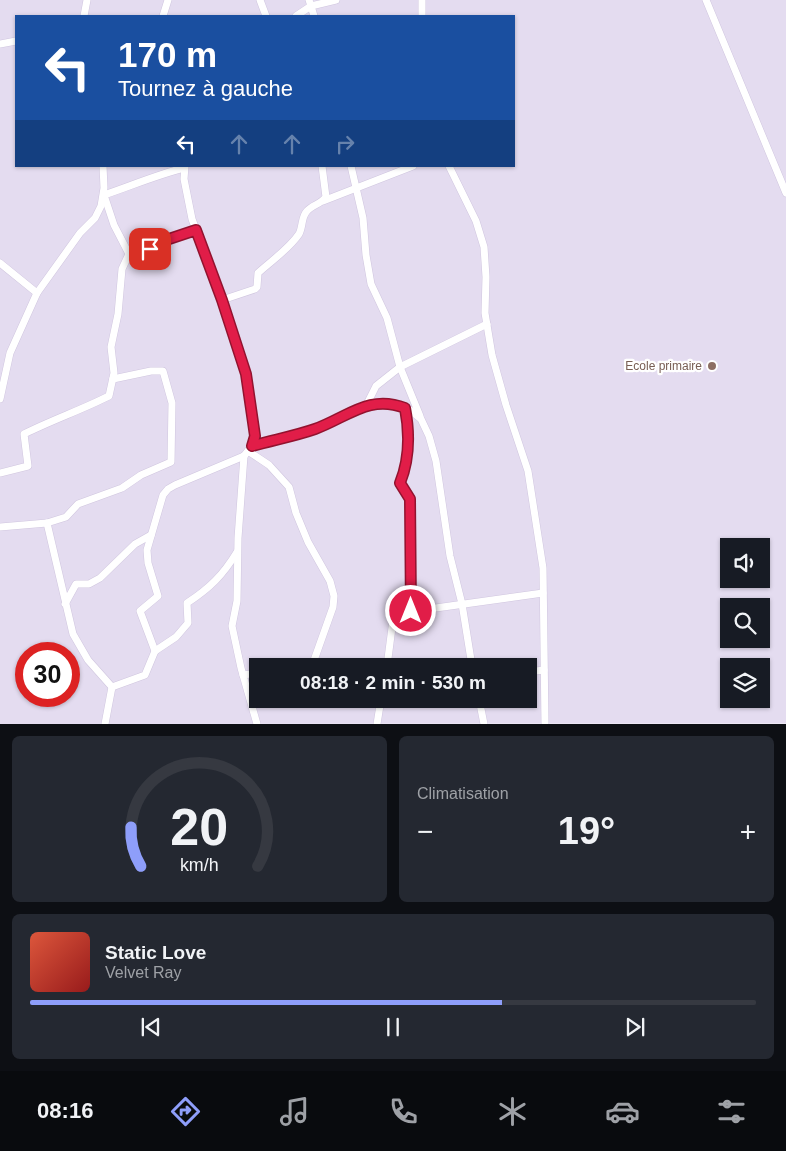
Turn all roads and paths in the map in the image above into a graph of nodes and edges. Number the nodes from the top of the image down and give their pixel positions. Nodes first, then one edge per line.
1 (87, 0) edge
2 (168, 0) edge
3 (260, 0) edge
4 (336, 0) edge
5 (422, 0) edge
6 (706, 0) edge
7 (310, 3) edge
8 (84, 15) edge
9 (163, 15) edge
10 (266, 15) edge
11 (297, 15) edge
12 (314, 15) edge
13 (422, 15) edge
14 (15, 41) edge
15 (0, 44) edge
16 (103, 167) edge
17 (184, 167) edge
18 (322, 167) edge
19 (351, 167) edge
20 (410, 167) edge
21 (449, 167) edge
22 (356, 187) junction
23 (786, 194) edge
24 (104, 195) junction
25 (323, 201) junction
26 (196, 230) junction
27 (129, 254) junction
28 (0, 263) edge
29 (37, 293) junction
30 (222, 300) junction
31 (487, 324) junction
32 (400, 367) junction
33 (113, 379) junction
34 (0, 399) edge
35 (366, 406) junction
36 (405, 408) junction
37 (421, 419) junction
38 (248, 451) junction
39 (0, 473) edge
40 (47, 522) junction
41 (0, 528) edge
42 (152, 535) junction
43 (238, 552) junction
44 (543, 593) junction
45 (65, 604) junction
46 (462, 604) junction
47 (411, 611) junction
48 (155, 650) junction
49 (315, 658) edge
50 (388, 658) edge
51 (471, 658) edge
52 (544, 670) junction
53 (537, 671) edge
54 (249, 674) edge
55 (243, 675) junction
56 (112, 687) junction
57 (380, 708) edge
58 (481, 708) edge
59 (106, 724) edge
60 (257, 724) edge
61 (377, 724) edge
62 (484, 724) edge
63 (545, 724) edge

1 - 8 street
2 - 9 street
3 - 10 street
4 - 7 street
5 - 13 street
6 - 23 street
7 - 11 street
7 - 12 street
14 - 15 street
16 - 24 street
17 - 24 street
17 - 26 street
18 - 25 street
19 - 22 street
20 - 22 street
21 - 31 street
22 - 25 street
22 - 32 street
24 - 27 street
24 - 29 street
25 - 30 street
26 - 27 street
26 - 30 street
27 - 33 street
28 - 29 street
29 - 34 street
30 - 38 street
31 - 32 street
31 - 44 street
32 - 35 street
32 - 37 street
33 - 39 street
33 - 40 street
35 - 36 street
35 - 38 street
36 - 37 street
36 - 47 street
37 - 46 street
38 - 42 street
38 - 43 street
38 - 49 street
40 - 41 street
40 - 45 street
42 - 45 street
42 - 48 street
43 - 48 street
43 - 55 street
44 - 46 street
44 - 52 street
45 - 56 street
46 - 47 street
46 - 51 street
47 - 50 street
48 - 56 street
52 - 53 street
52 - 63 street
54 - 55 street
55 - 60 street
56 - 59 street
57 - 61 street
58 - 62 street

